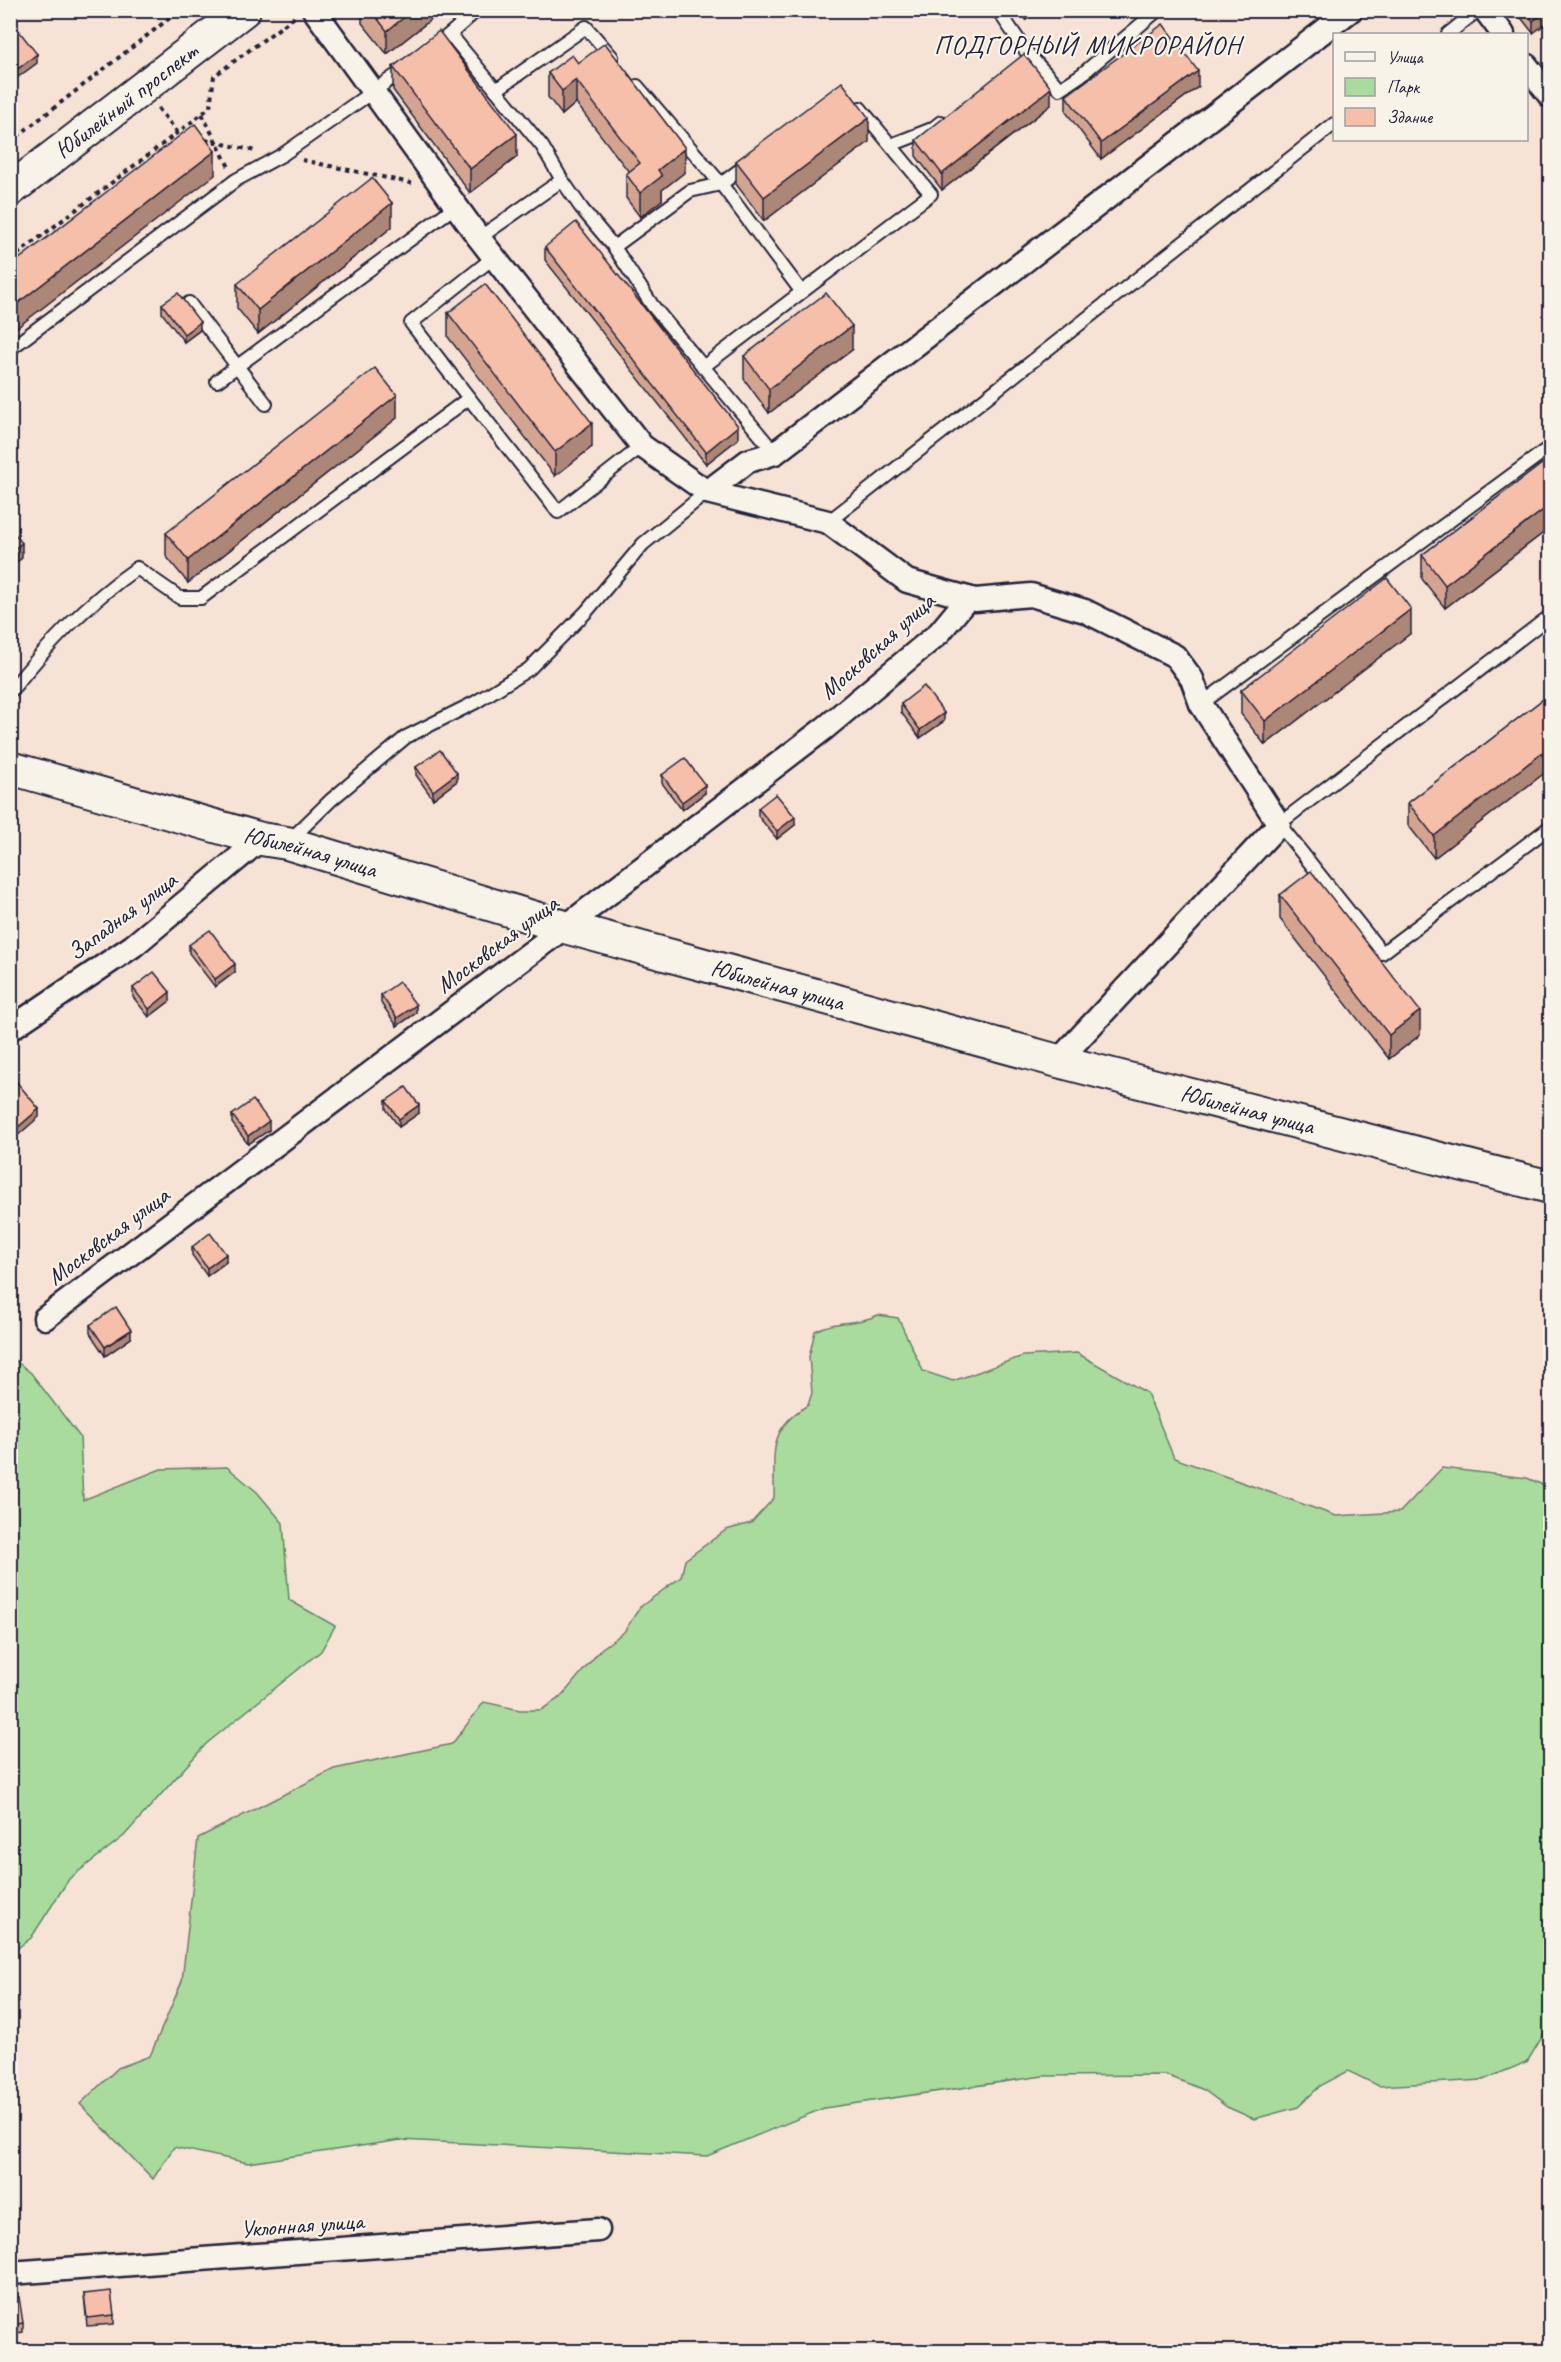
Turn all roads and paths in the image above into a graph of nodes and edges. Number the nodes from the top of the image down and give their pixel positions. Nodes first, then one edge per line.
1 (180, 10) edge
2 (244, 10) edge
3 (303, 10) edge
4 (314, 10) edge
5 (477, 10) edge
6 (998, 10) edge
7 (1158, 10) edge
8 (1351, 10) edge
9 (1478, 10) edge
10 (1485, 10) edge
11 (1330, 17) edge
12 (1449, 33) edge
13 (1502, 33) edge
14 (450, 34) junction
15 (1528, 66) edge
16 (142, 89) junction
17 (496, 90) junction
18 (375, 92) junction
19 (1551, 96) edge
20 (853, 99) edge
21 (202, 114) junction
22 (949, 115) edge
23 (1333, 126) edge
24 (178, 133) junction
25 (188, 135) edge
26 (197, 138) edge
27 (10, 142) edge
28 (217, 144) junction
29 (891, 145) junction
30 (282, 155) junction
31 (759, 155) edge
32 (236, 180) junction
33 (562, 180) junction
34 (721, 184) junction
35 (10, 190) edge
36 (451, 198) junction
37 (479, 238) junction
38 (614, 247) junction
39 (494, 257) junction
40 (10, 260) edge
41 (801, 291) junction
42 (189, 303) edge
43 (10, 349) edge
44 (237, 365) junction
45 (703, 367) junction
46 (217, 381) dead end
47 (469, 398) junction
48 (266, 404) dead end
49 (642, 446) junction
50 (1551, 447) edge
51 (775, 453) junction
52 (706, 492) junction
53 (828, 522) junction
54 (968, 598) junction
55 (1551, 616) edge
56 (10, 692) edge
57 (1201, 704) junction
58 (10, 768) edge
59 (1279, 824) junction
60 (1551, 827) edge
61 (274, 841) junction
62 (565, 927) junction
63 (10, 1029) edge
64 (1058, 1061) junction
65 (1551, 1187) edge
66 (45, 1318) dead end
67 (598, 2230) dead end
68 (10, 2273) edge

1 - 27 path
2 - 16 main road, Юбилейный проспект
3 - 21 path
4 - 18 street
5 - 14 lane
6 - 7 lane
8 - 11 street
9 - 12 lane
10 - 13 street
11 - 51 street
14 - 17 lane
14 - 18 lane
15 - 19 street
16 - 24 path
16 - 35 main road, Юбилейный проспект
17 - 33 lane
17 - 34 lane
18 - 30 lane
18 - 36 street
20 - 29 lane
21 - 24 path
21 - 28 path
22 - 29 lane
23 - 53 lane
24 - 25 path
24 - 40 path
26 - 28 path
28 - 30 path
28 - 32 path
29 - 41 lane
30 - 32 lane
30 - 36 path
31 - 34 lane
32 - 43 lane
33 - 37 lane
33 - 38 lane
34 - 38 lane
34 - 41 lane
36 - 37 street
36 - 44 lane
37 - 39 street
38 - 45 lane
39 - 47 lane
39 - 49 street
41 - 45 lane
42 - 44 lane
44 - 46 lane
44 - 48 lane
45 - 51 lane
47 - 49 lane
47 - 56 lane
49 - 52 street
50 - 57 lane
51 - 52 street
52 - 53 street
52 - 61 lane
53 - 54 street
54 - 57 street
54 - 62 street, Московская улица
55 - 59 lane
57 - 59 street
58 - 61 main road, Юбилейная улица
59 - 60 lane
59 - 64 street
61 - 62 main road, Юбилейная улица
61 - 63 street, Западная улица
62 - 64 main road, Юбилейная улица
62 - 66 street, Московская улица
64 - 65 main road, Юбилейная улица
67 - 68 street, Уклонная улица

